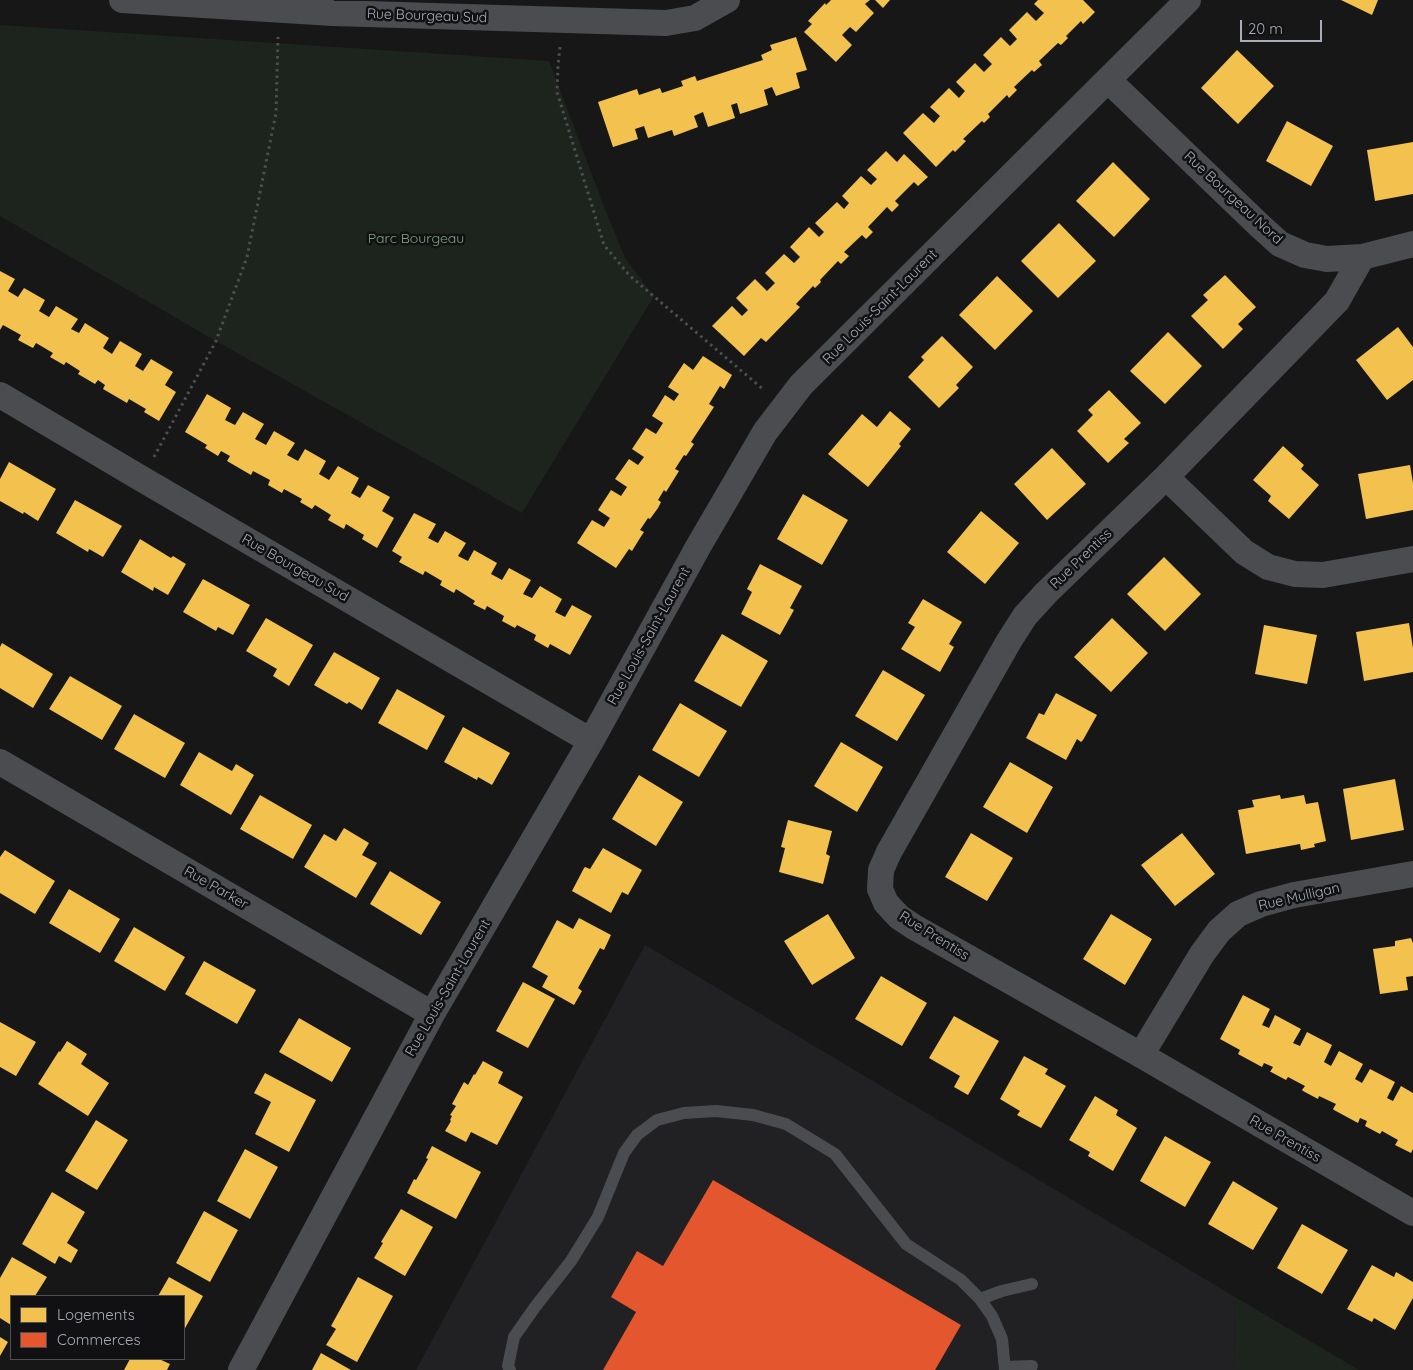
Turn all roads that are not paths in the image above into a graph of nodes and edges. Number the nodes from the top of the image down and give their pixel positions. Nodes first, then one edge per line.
1 (122, 0) edge
2 (727, 0) edge
3 (1188, 0) edge
4 (334, 7) edge
5 (1108, 80) junction
6 (1413, 244) edge
7 (1362, 257) junction
8 (0, 395) edge
9 (1166, 477) junction
10 (1413, 559) edge
11 (590, 741) junction
12 (0, 762) edge
13 (1413, 874) edge
14 (432, 1014) junction
15 (1141, 1055) junction
16 (1413, 1214) edge
17 (1032, 1284) dead end
18 (980, 1299) junction
19 (1032, 1366) dead end
20 (1005, 1369) edge
21 (241, 1370) edge
22 (510, 1370) edge

1 - 4 street, Rue Bourgeau Sud
2 - 4 street, Rue Bourgeau Sud
3 - 5 street, Rue Louis-Saint-Laurent
5 - 7 street, Rue Bourgeau Nord
5 - 11 street, Rue Louis-Saint-Laurent
6 - 7 street, Rue Bourgeau Nord
7 - 9 street, Rue Prentiss
8 - 11 street, Rue Bourgeau Sud
9 - 10 street
9 - 15 street, Rue Prentiss
11 - 14 street, Rue Louis-Saint-Laurent
12 - 14 street, Rue Parker
13 - 15 street, Rue Mulligan
14 - 21 street, Rue Louis-Saint-Laurent
15 - 16 street, Rue Prentiss
17 - 18 lane
18 - 20 lane
18 - 22 lane
19 - 20 lane

